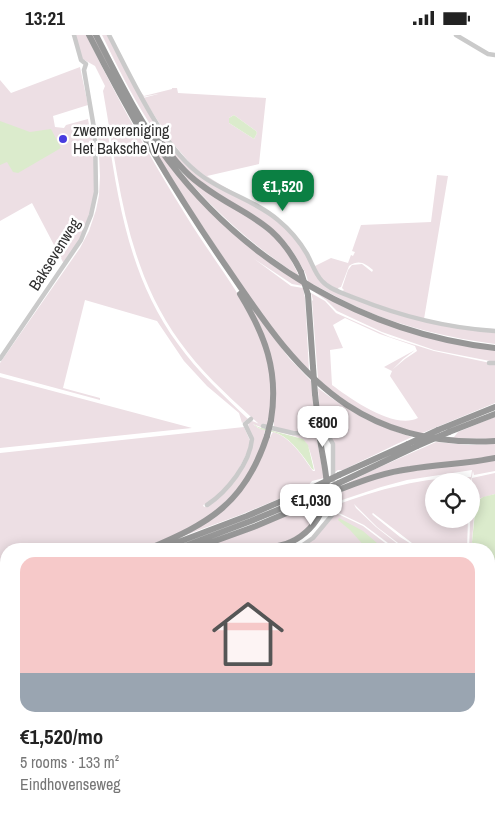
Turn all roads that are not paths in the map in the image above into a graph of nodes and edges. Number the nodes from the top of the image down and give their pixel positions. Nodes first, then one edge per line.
1 (74, 35) edge
2 (89, 35) edge
3 (96, 35) edge
4 (109, 35) edge
5 (456, 35) edge
6 (495, 55) edge
7 (144, 123) junction
8 (230, 273) junction
9 (495, 331) edge
10 (495, 348) edge
11 (0, 359) edge
12 (489, 363) dead end
13 (495, 363) edge
14 (495, 407) edge
15 (495, 414) edge
16 (251, 419) dead end
17 (263, 426) dead end
18 (495, 441) edge
19 (495, 457) edge
20 (339, 487) junction
21 (311, 499) junction
22 (207, 505) dead end
23 (162, 543) edge
24 (176, 543) edge
25 (193, 543) edge
26 (209, 543) edge
27 (287, 543) edge
28 (306, 543) edge

1 - 11 street, Baksevenweg
2 - 8 highway
3 - 7 highway
4 - 9 street
5 - 6 street
7 - 10 highway
7 - 27 highway, bridge
8 - 18 highway
8 - 23 highway, bridge
12 - 13 street
14 - 24 highway, bridge
15 - 20 highway, bridge
16 - 22 street
17 - 28 street
19 - 20 highway
20 - 21 highway, bridge
21 - 25 highway
21 - 26 highway

